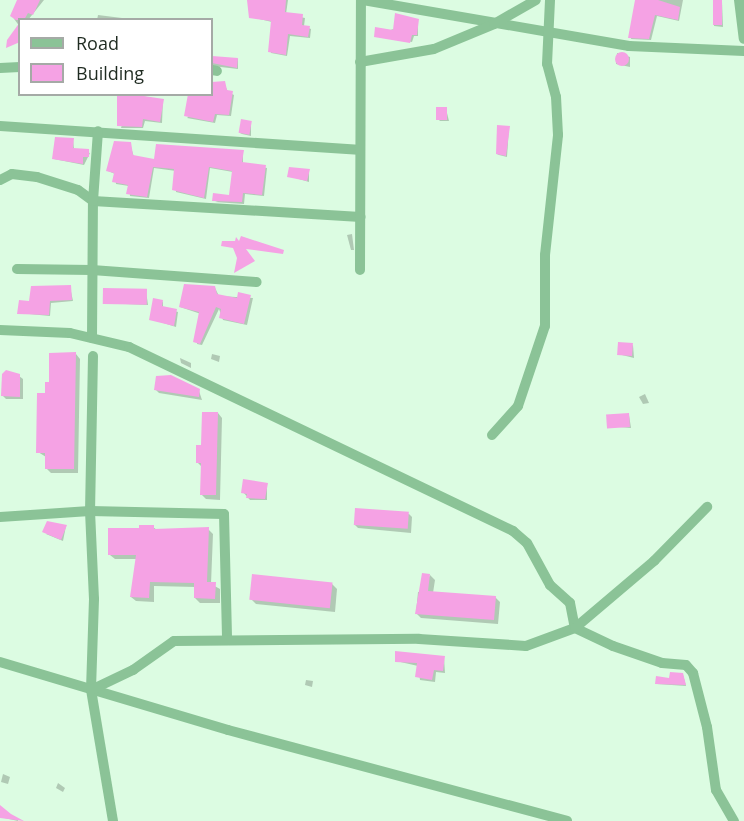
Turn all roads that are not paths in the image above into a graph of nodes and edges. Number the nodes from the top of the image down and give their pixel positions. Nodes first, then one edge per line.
1 (362, 0) edge
2 (536, 0) edge
3 (550, 0) edge
4 (739, 0) edge
5 (494, 24) junction
6 (548, 30) junction
7 (744, 39) edge
8 (744, 51) edge
9 (360, 62) junction
10 (18, 67) edge
11 (0, 68) edge
12 (0, 126) edge
13 (98, 131) junction
14 (358, 150) junction
15 (0, 180) edge
16 (93, 201) junction
17 (361, 217) junction
18 (17, 269) dead end
19 (92, 270) junction
20 (360, 270) dead end
21 (257, 282) dead end
22 (0, 330) edge
23 (92, 338) junction
24 (93, 356) dead end
25 (492, 435) dead end
26 (707, 507) dead end
27 (90, 511) junction
28 (0, 517) edge
29 (575, 628) junction
30 (227, 640) junction
31 (0, 662) edge
32 (91, 690) junction
33 (113, 821) edge
34 (567, 821) edge
35 (734, 821) edge

1 - 5 street
1 - 9 street
2 - 5 street
3 - 6 street
4 - 7 street
5 - 6 street
5 - 9 street
6 - 8 street
6 - 25 street
9 - 14 street
10 - 11 street
12 - 13 street
13 - 14 street
13 - 16 street
14 - 17 street
15 - 16 street
16 - 17 street
16 - 19 street
17 - 20 street
18 - 19 street
19 - 21 street
19 - 23 street
22 - 23 street
23 - 29 street
24 - 27 street
26 - 29 street
27 - 28 street
27 - 30 street
27 - 32 street
29 - 30 street
29 - 35 street
30 - 32 street
31 - 32 street
32 - 33 street
32 - 34 street

